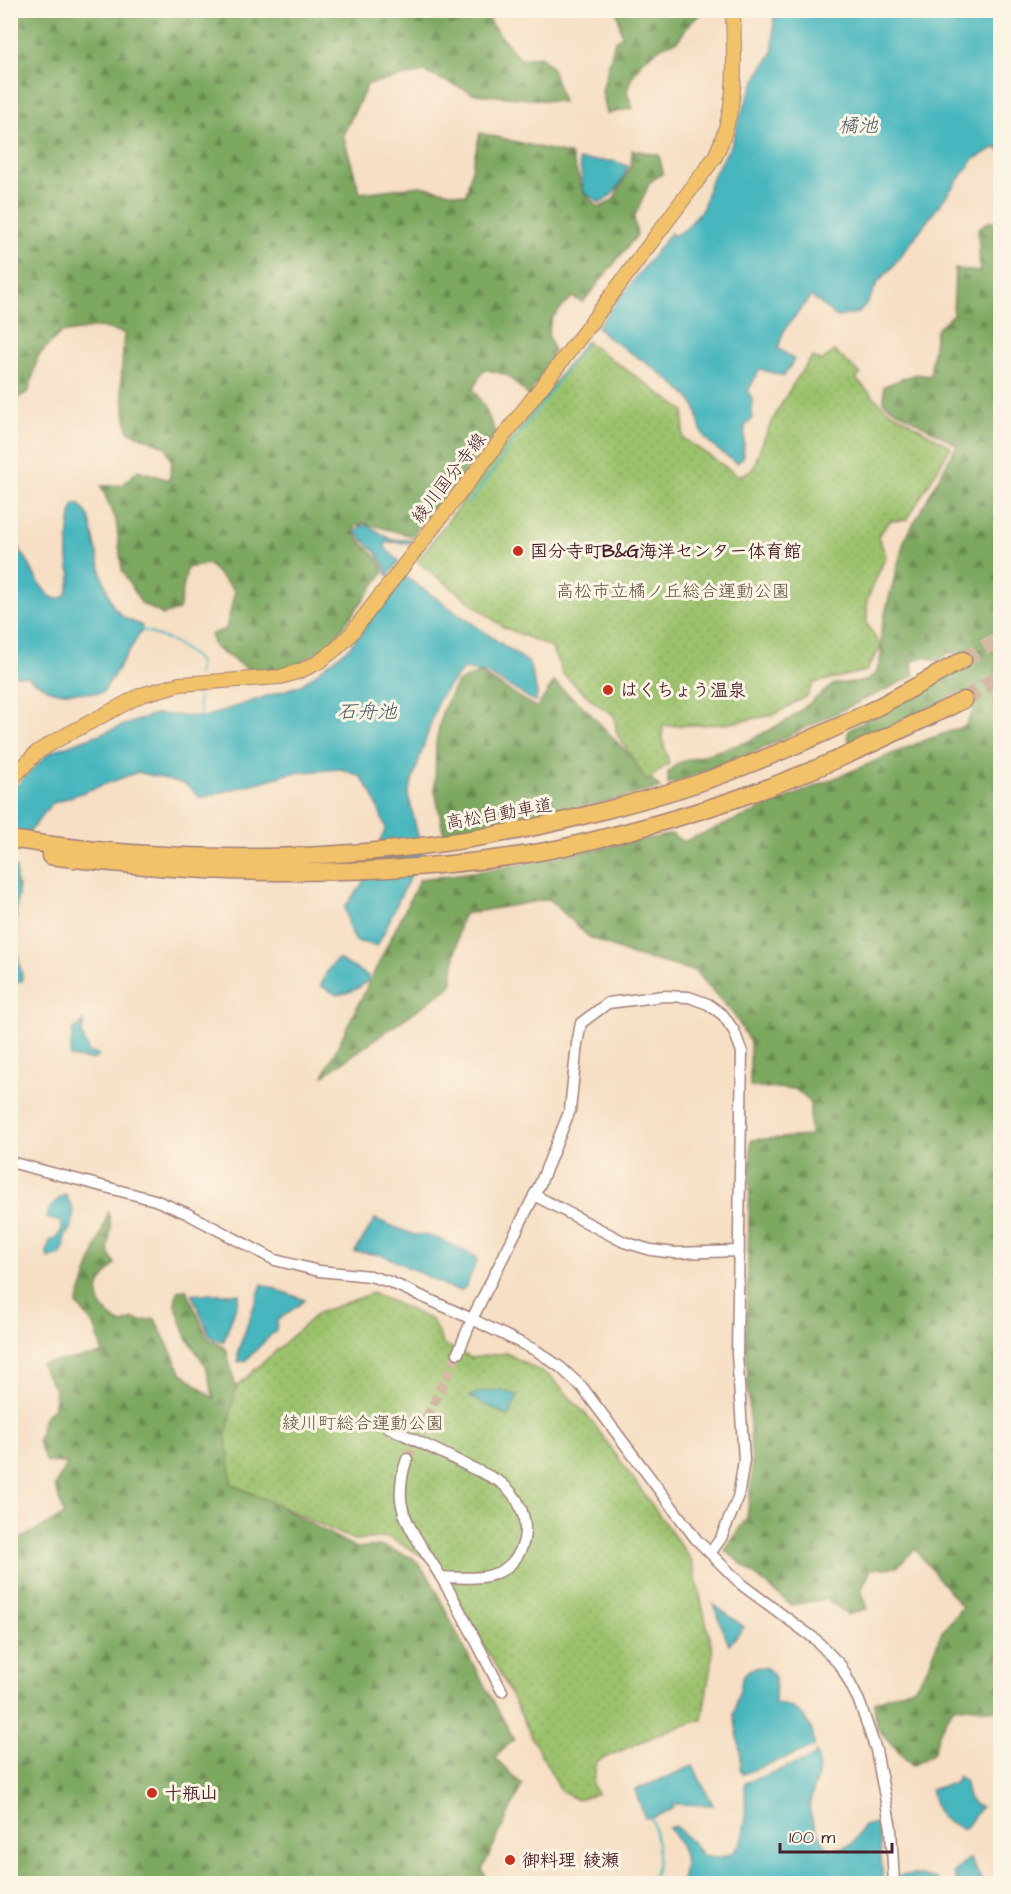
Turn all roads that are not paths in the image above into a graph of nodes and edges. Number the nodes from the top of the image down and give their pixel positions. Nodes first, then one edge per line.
1 (733, 10) edge
2 (963, 660) tunnel mouth
3 (964, 700) tunnel mouth
4 (10, 781) edge
5 (10, 839) edge
6 (36, 849) junction
7 (10, 851) edge
8 (10, 1162) edge
9 (534, 1196) junction
10 (738, 1251) junction
11 (472, 1319) junction
12 (458, 1353) tunnel mouth
13 (388, 1427) dead end
14 (407, 1459) tunnel mouth
15 (711, 1552) junction
16 (441, 1577) junction
17 (502, 1691) dead end
18 (894, 1884) edge

1 - 4 main road, 綾川国分寺線
2 - 6 highway, 高松自動車道
3 - 6 highway, 高松自動車道
5 - 6 highway, 高松自動車道
6 - 7 highway, 高松自動車道
8 - 11 street
9 - 10 street
9 - 10 street
9 - 11 street
10 - 15 street
11 - 12 street
11 - 15 street
13 - 16 street
14 - 16 street
15 - 18 street
16 - 17 street

